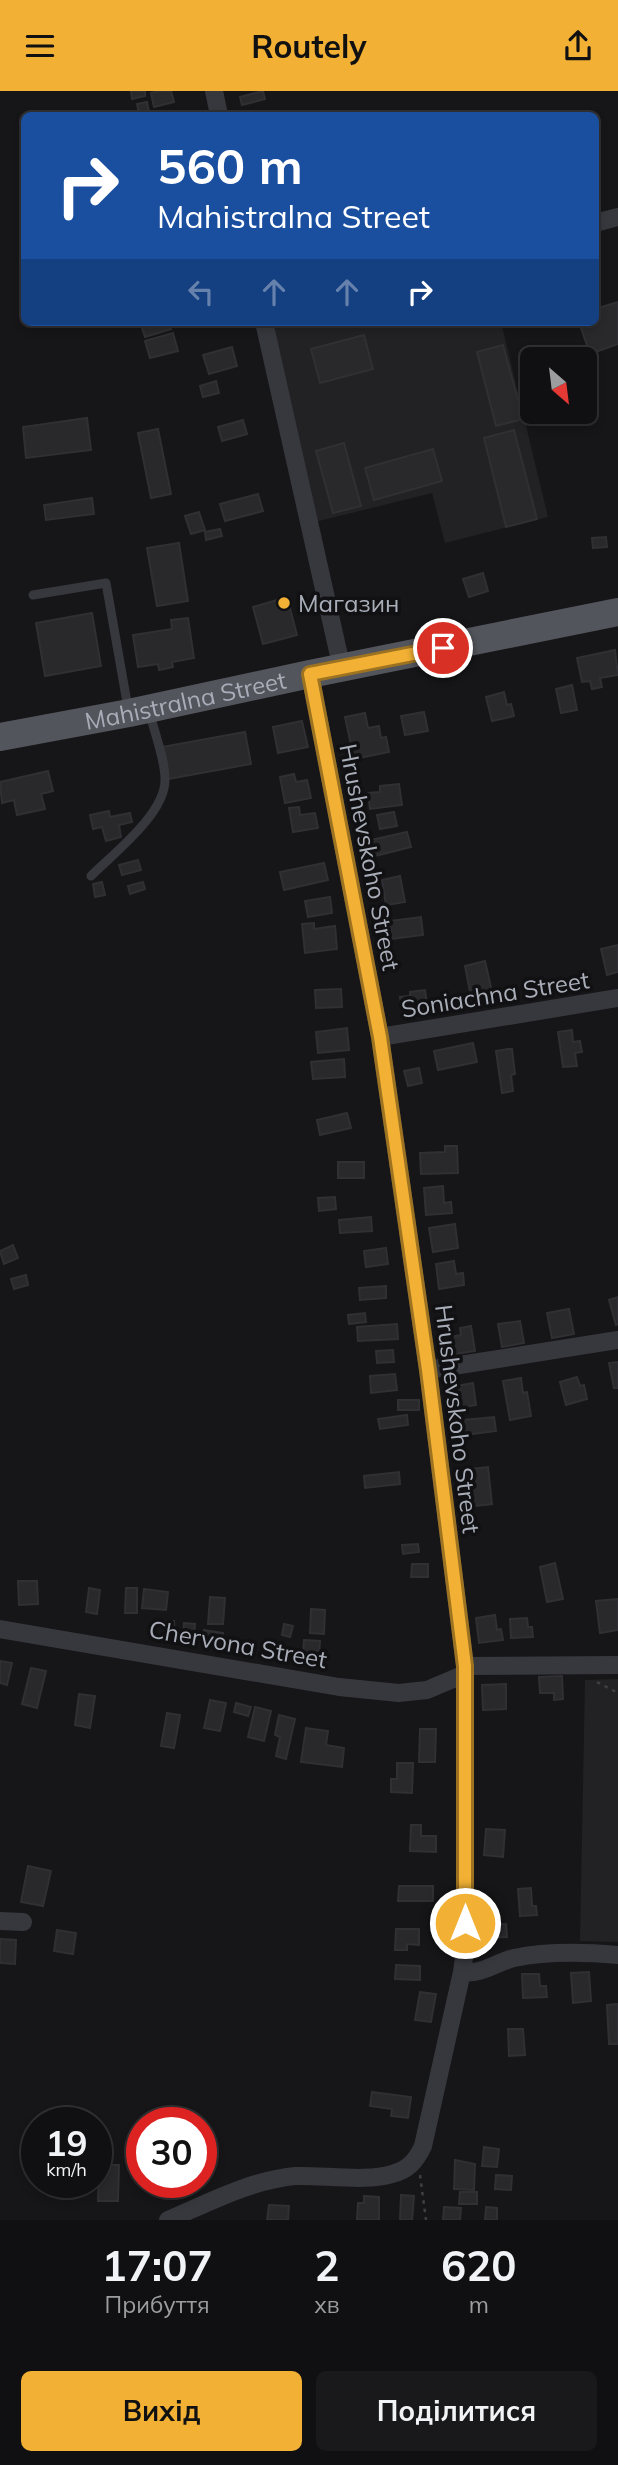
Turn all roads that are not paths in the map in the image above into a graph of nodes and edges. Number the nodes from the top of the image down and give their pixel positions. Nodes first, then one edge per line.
1 (214, 91) edge
2 (218, 112) edge
3 (618, 216) edge
4 (599, 222) edge
5 (265, 326) edge
6 (33, 595) dead end
7 (618, 612) edge
8 (342, 669) junction
9 (310, 674) junction
10 (139, 711) junction
11 (0, 737) edge
12 (91, 876) dead end
13 (618, 998) edge
14 (380, 1037) junction
15 (618, 1340) edge
16 (428, 1370) junction
17 (0, 1629) edge
18 (618, 1665) edge
19 (465, 1670) junction
20 (0, 1921) edge
21 (23, 1922) dead end
22 (618, 1955) edge
23 (462, 1972) junction
24 (168, 2220) edge

1 - 2 street
3 - 4 street
5 - 8 street
6 - 10 lane
7 - 8 main road, Mahistralna Street
8 - 9 main road, Mahistralna Street
9 - 10 main road, Mahistralna Street
9 - 14 street, Hrushevskoho Street
10 - 11 main road, Mahistralna Street
10 - 12 lane
13 - 14 street, Soniachna Street
14 - 16 street, Hrushevskoho Street
15 - 16 street
16 - 19 street, Hrushevskoho Street
17 - 19 street, Chervona Street
18 - 19 street, Chervona Street
19 - 23 street, Hrushevskoho Street
20 - 21 street
22 - 23 street
23 - 24 street, Hrushevskoho Street

